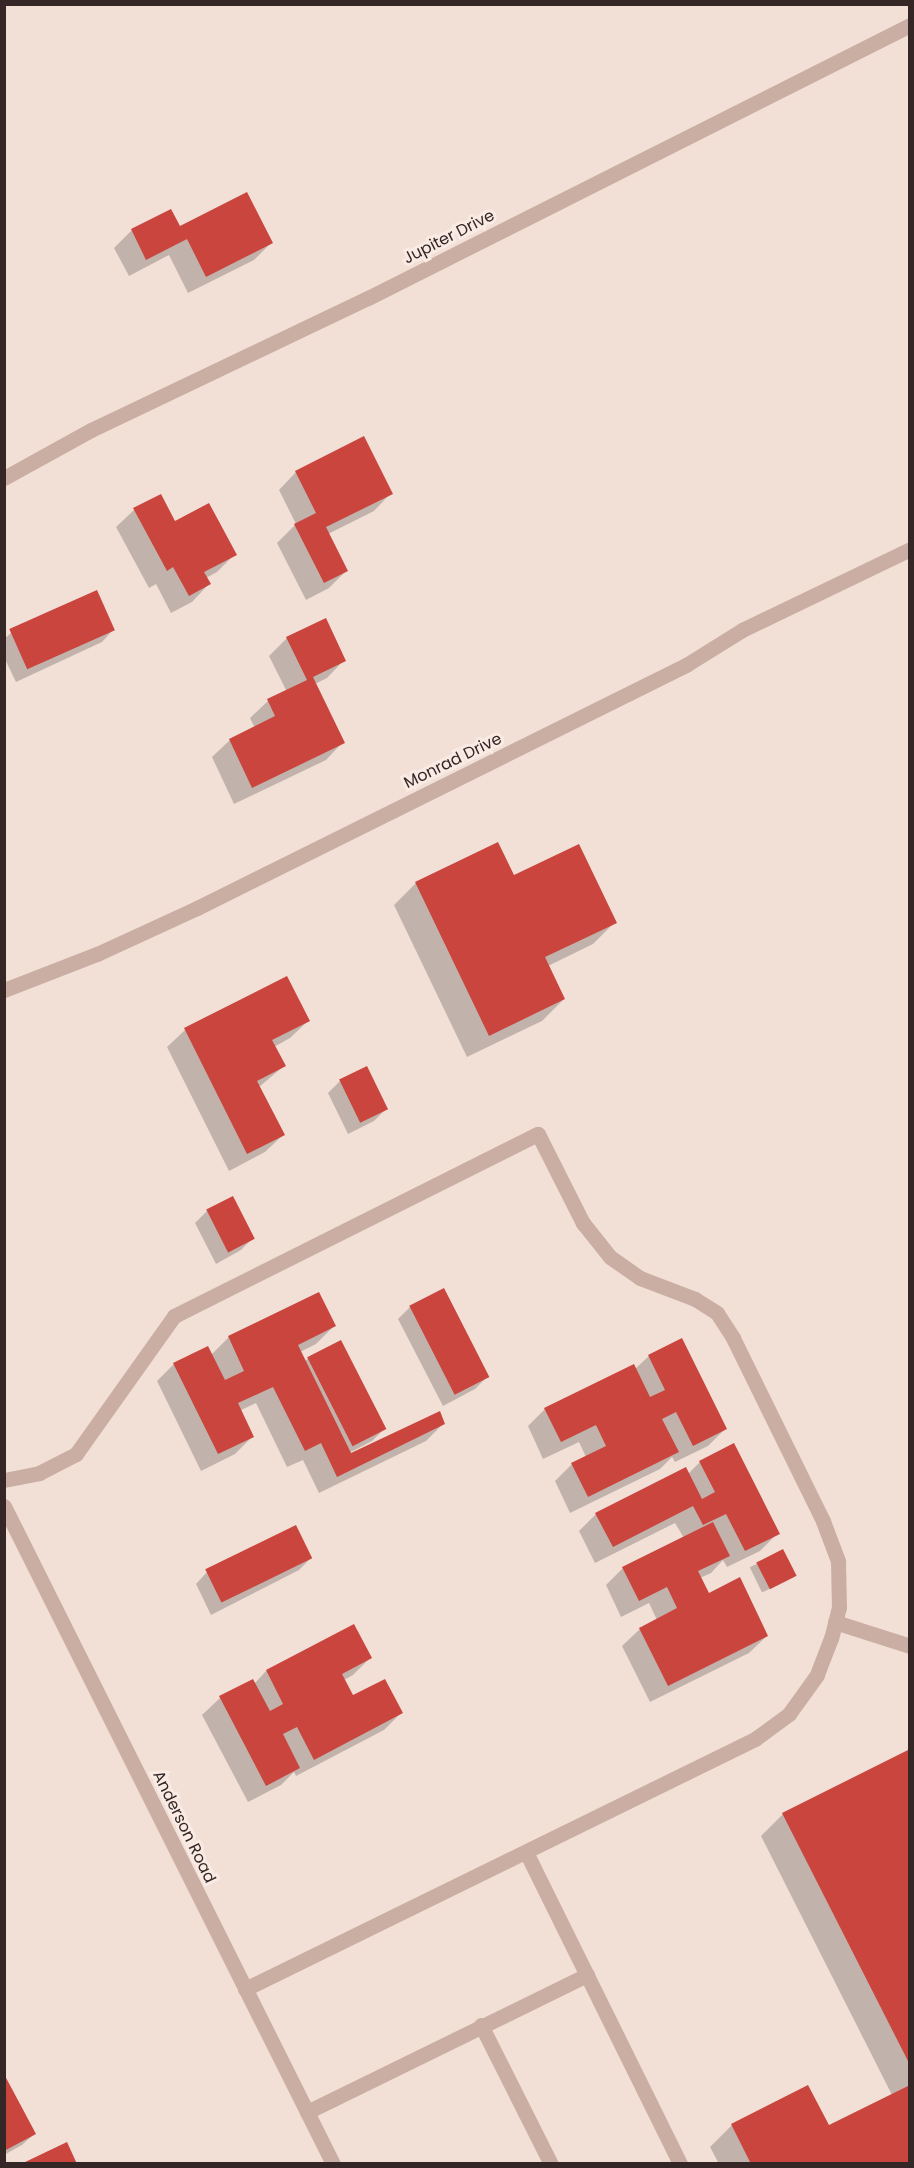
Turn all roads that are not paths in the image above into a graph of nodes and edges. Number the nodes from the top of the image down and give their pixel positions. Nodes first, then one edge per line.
1 (909, 25) edge
2 (4, 478) edge
3 (909, 549) edge
4 (4, 990) edge
5 (4, 1480) edge
6 (4, 1506) edge
7 (835, 1622) junction
8 (909, 1646) edge
9 (526, 1852) junction
10 (587, 1975) junction
11 (245, 1989) junction
12 (481, 2025) junction
13 (307, 2112) junction
14 (333, 2163) edge
15 (552, 2163) edge
16 (680, 2163) edge

1 - 2 street, Jupiter Drive
3 - 4 street, Monrad Drive
5 - 7 street
6 - 11 street, Anderson Road
7 - 8 street
7 - 9 street
9 - 10 street
9 - 11 street
10 - 12 street
10 - 16 street
11 - 13 street, Anderson Road
12 - 13 street
12 - 15 street
13 - 14 street, Anderson Road

